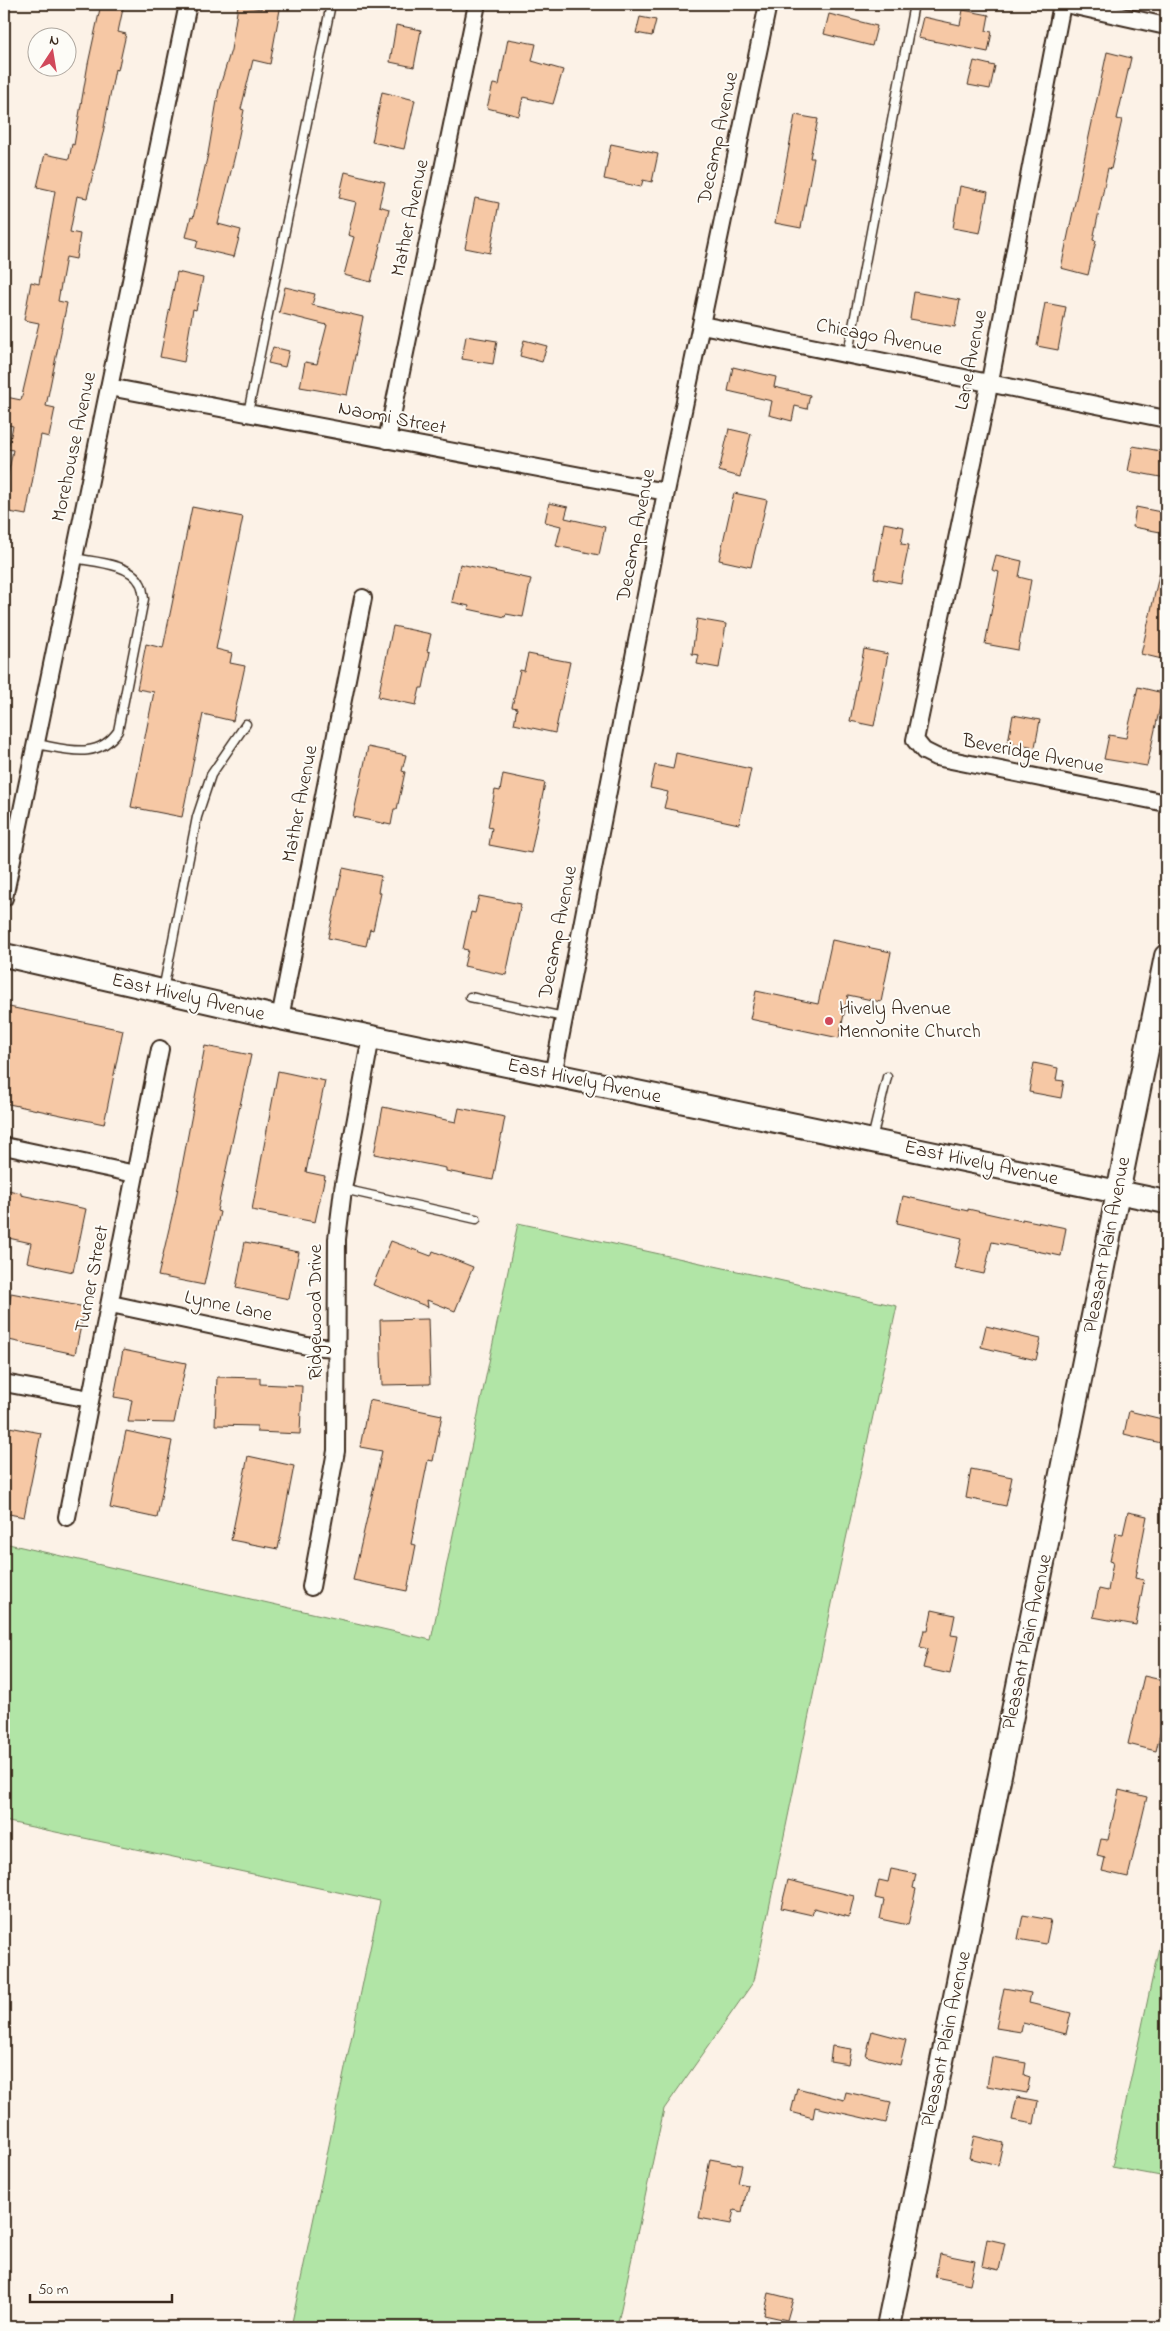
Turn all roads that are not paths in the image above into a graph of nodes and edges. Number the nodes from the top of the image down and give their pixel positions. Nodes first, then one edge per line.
1 (188, 4) edge
2 (331, 4) edge
3 (477, 4) edge
4 (768, 4) edge
5 (914, 4) edge
6 (1062, 4) edge
7 (1066, 4) edge
8 (1166, 26) edge
9 (702, 324) junction
10 (848, 353) junction
11 (990, 381) junction
12 (109, 387) junction
13 (248, 414) junction
14 (1166, 418) edge
15 (387, 440) junction
16 (666, 492) junction
17 (74, 558) junction
18 (364, 598) dead end
19 (246, 724) dead end
20 (918, 724) joint
21 (36, 744) junction
22 (1166, 803) edge
23 (4, 898) edge
24 (4, 955) edge
25 (1166, 956) edge
26 (163, 992) junction
27 (470, 998) dead end
28 (280, 1018) junction
29 (564, 1018) junction
30 (371, 1038) junction
31 (160, 1049) dead end
32 (553, 1076) junction
33 (887, 1077) dead end
34 (872, 1141) junction
35 (4, 1146) edge
36 (135, 1174) junction
37 (343, 1189) junction
38 (1119, 1193) junction
39 (1166, 1202) edge
40 (476, 1219) dead end
41 (111, 1304) junction
42 (337, 1348) junction
43 (4, 1382) edge
44 (90, 1399) junction
45 (67, 1517) dead end
46 (311, 1587) dead end
47 (888, 2327) edge

1 - 12 street, Morehouse Avenue
2 - 13 lane
3 - 15 street, Mather Avenue
4 - 9 street, Decamp Avenue
5 - 10 lane
6 - 11 street, Lane Avenue
7 - 8 street
9 - 10 street, Chicago Avenue
9 - 16 street, Decamp Avenue
10 - 11 street, Chicago Avenue
11 - 14 street, Chicago Avenue
11 - 20 street, Lane Avenue
12 - 13 street, Naomi Street
12 - 17 street, Morehouse Avenue
13 - 15 street, Naomi Street
15 - 16 street, Naomi Street
16 - 29 street, Decamp Avenue
17 - 21 street, Morehouse Avenue
17 - 21 lane
18 - 28 street, Mather Avenue
19 - 26 lane
20 - 22 street, Beveridge Avenue
21 - 23 street, Morehouse Avenue
24 - 26 street, East Hively Avenue
25 - 38 street, Pleasant Plain Avenue
26 - 28 street, East Hively Avenue
27 - 29 lane
28 - 30 street, East Hively Avenue
29 - 32 street, Decamp Avenue
30 - 32 street, East Hively Avenue
30 - 37 street, Ridgewood Drive
31 - 36 street, Turner Street
32 - 34 street, East Hively Avenue
33 - 34 lane
34 - 38 street, East Hively Avenue
35 - 36 street
36 - 41 street, Turner Street
37 - 40 lane
37 - 42 street, Ridgewood Drive
38 - 39 street, East Hively Avenue
38 - 47 street, Pleasant Plain Avenue
41 - 42 street, Lynne Lane
41 - 44 street, Turner Street
42 - 46 street, Ridgewood Drive
43 - 44 street
44 - 45 street, Turner Street

